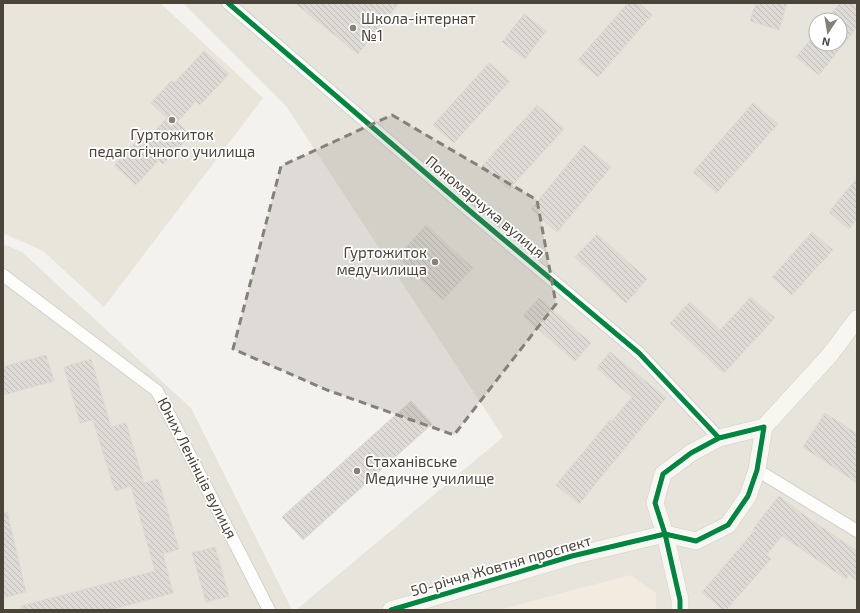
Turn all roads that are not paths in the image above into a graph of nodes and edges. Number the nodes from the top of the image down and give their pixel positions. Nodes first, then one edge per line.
1 (228, 3) edge
2 (3, 275) edge
3 (857, 319) edge
4 (764, 427) junction
5 (719, 438) junction
6 (757, 470) junction
7 (857, 531) edge
8 (665, 534) junction
9 (269, 610) edge
10 (391, 610) edge
11 (680, 610) edge

1 - 5 street, Пономарчука вулиця
2 - 9 street, Юних Ленінців вулиця
3 - 4 street
4 - 5 street
4 - 6 street
5 - 8 street
6 - 7 street
6 - 8 street
8 - 10 street, 50-річчя Жовтня проспект
8 - 11 street

